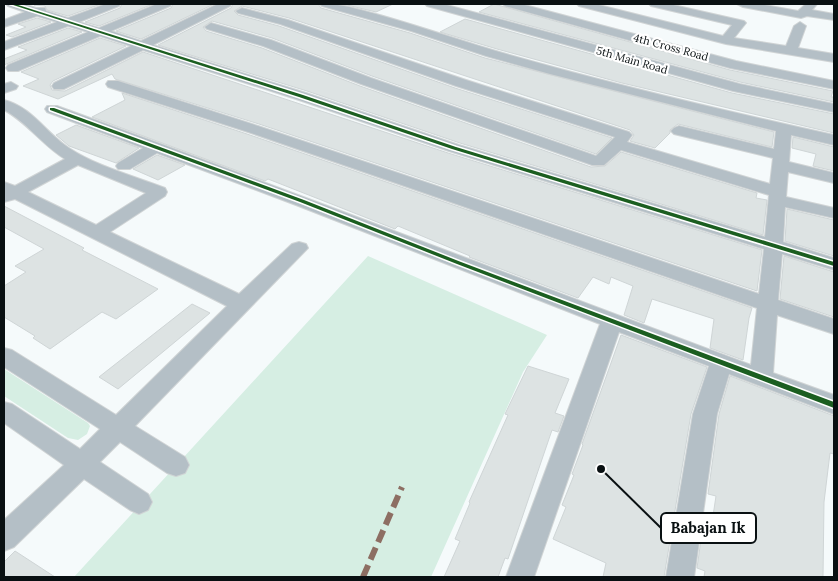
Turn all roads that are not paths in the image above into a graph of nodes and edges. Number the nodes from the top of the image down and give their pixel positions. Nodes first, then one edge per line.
1 (12, 4) edge
2 (57, 4) edge
3 (115, 4) edge
4 (166, 4) edge
5 (226, 4) edge
6 (326, 4) edge
7 (431, 4) edge
8 (509, 4) edge
9 (583, 4) edge
10 (655, 4) edge
11 (743, 4) edge
12 (808, 8) edge
13 (242, 11) dead end
14 (37, 12) junction
15 (834, 16) edge
16 (68, 22) junction
17 (4, 24) edge
18 (800, 26) dead end
19 (211, 27) dead end
20 (99, 32) junction
21 (726, 40) junction
22 (142, 45) junction
23 (4, 46) edge
24 (791, 50) junction
25 (834, 58) edge
26 (13, 68) dead end
27 (112, 84) dead end
28 (834, 85) edge
29 (59, 86) dead end
30 (4, 104) edge
31 (834, 108) edge
32 (52, 109) dead end
33 (784, 128) junction
34 (679, 131) dead end
35 (834, 140) edge
36 (618, 144) junction
37 (154, 148) junction
38 (77, 159) junction
39 (781, 160) junction
40 (124, 166) dead end
41 (834, 178) edge
42 (7, 193) edge
43 (777, 196) junction
44 (834, 213) edge
45 (97, 233) junction
46 (773, 245) junction
47 (299, 248) dead end
48 (834, 264) edge
49 (241, 304) junction
50 (767, 306) junction
51 (612, 320) junction
52 (834, 327) edge
53 (4, 356) edge
54 (721, 363) junction
55 (761, 377) junction
56 (834, 404) edge
57 (4, 411) edge
58 (118, 428) junction
59 (82, 464) junction
60 (176, 465) dead end
61 (138, 502) dead end
62 (4, 538) edge
63 (520, 577) edge
64 (680, 577) edge

1 - 14 street
2 - 14 street
3 - 16 street
4 - 20 street
5 - 22 street
6 - 33 street
7 - 31 street, 5th Main Road
8 - 28 street, 4th Cross Road
9 - 21 street
10 - 21 street
11 - 12 street
12 - 15 street
13 - 36 street
14 - 16 street
14 - 17 street
16 - 20 street
16 - 23 street
18 - 24 street
19 - 36 street
20 - 22 street
20 - 26 street
21 - 24 street
22 - 29 street
22 - 46 street
24 - 25 street
27 - 50 street
30 - 38 street
32 - 37 street
33 - 35 street
33 - 39 street
34 - 39 street
36 - 43 street
37 - 40 street
37 - 51 street
38 - 42 street
38 - 45 street
39 - 41 street
39 - 43 street
42 - 45 street
43 - 44 street
43 - 46 street
45 - 49 street
46 - 48 street
46 - 50 street
47 - 49 street
49 - 58 street
50 - 52 street
50 - 55 street
51 - 54 street
51 - 63 street
53 - 58 street
54 - 55 street
54 - 64 street
55 - 56 street
57 - 59 street
58 - 59 street
58 - 60 street
59 - 61 street
59 - 62 street

